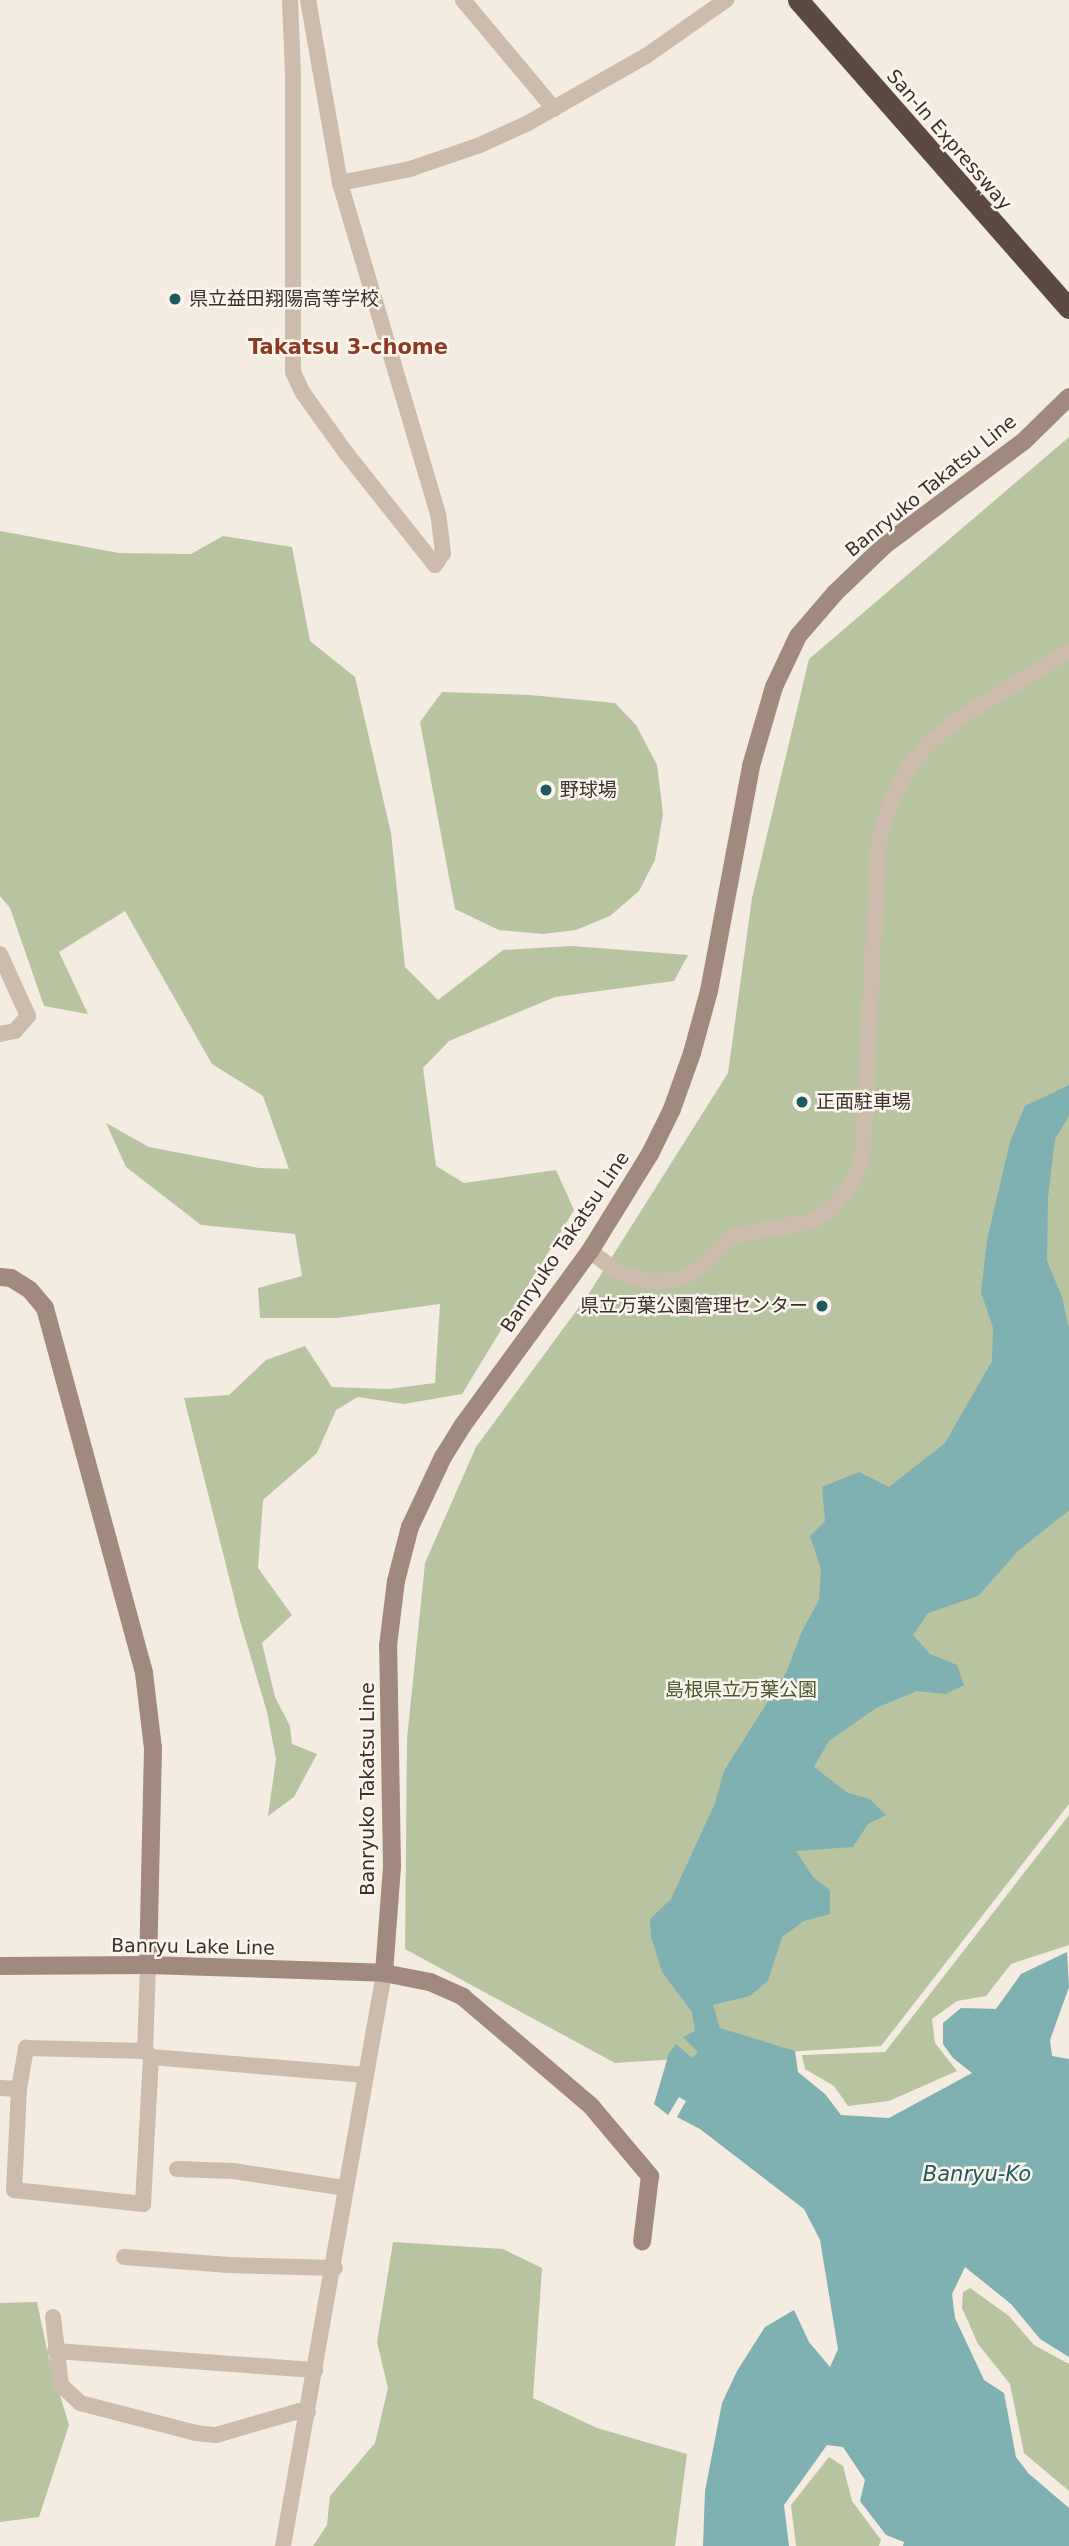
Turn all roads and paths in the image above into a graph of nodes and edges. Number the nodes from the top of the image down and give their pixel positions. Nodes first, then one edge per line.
1 (290, 0) edge
2 (308, 0) edge
3 (463, 0) edge
4 (726, 0) edge
5 (798, 0) edge
6 (811, 0) edge
7 (554, 109) junction
8 (340, 183) junction
9 (1069, 293) edge
10 (1069, 308) edge
11 (1069, 397) edge
12 (1069, 651) edge
13 (0, 954) edge
14 (0, 1034) edge
15 (590, 1251) junction
16 (0, 1277) edge
17 (148, 1965) junction
18 (0, 1966) edge
19 (384, 1973) junction
20 (148, 2054) junction
21 (366, 2075) junction
22 (0, 2088) edge
23 (19, 2089) junction
24 (177, 2169) dead end
25 (346, 2188) junction
26 (642, 2242) dead end
27 (124, 2257) dead end
28 (335, 2268) junction
29 (53, 2317) dead end
30 (55, 2351) junction
31 (315, 2370) junction
32 (308, 2412) junction
33 (283, 2546) edge

1 - 8 street
2 - 8 street
3 - 7 street
4 - 7 street
5 - 10 highway, San-In Expressway
6 - 9 highway, San-In Expressway
7 - 8 street
11 - 15 main road, Banryuko Takatsu Line
12 - 15 street
13 - 14 street
15 - 19 main road, Banryuko Takatsu Line
16 - 17 main road
17 - 18 main road, Banryu Lake Line
17 - 19 main road, Banryu Lake Line
17 - 20 street
19 - 21 street
19 - 26 main road, Banryu Lake Line
20 - 21 street
20 - 23 street
20 - 23 street
21 - 25 street
22 - 23 street
24 - 25 street
25 - 28 street
27 - 28 street
28 - 31 street
29 - 30 street
30 - 31 street
30 - 32 street
31 - 32 street
32 - 33 street

